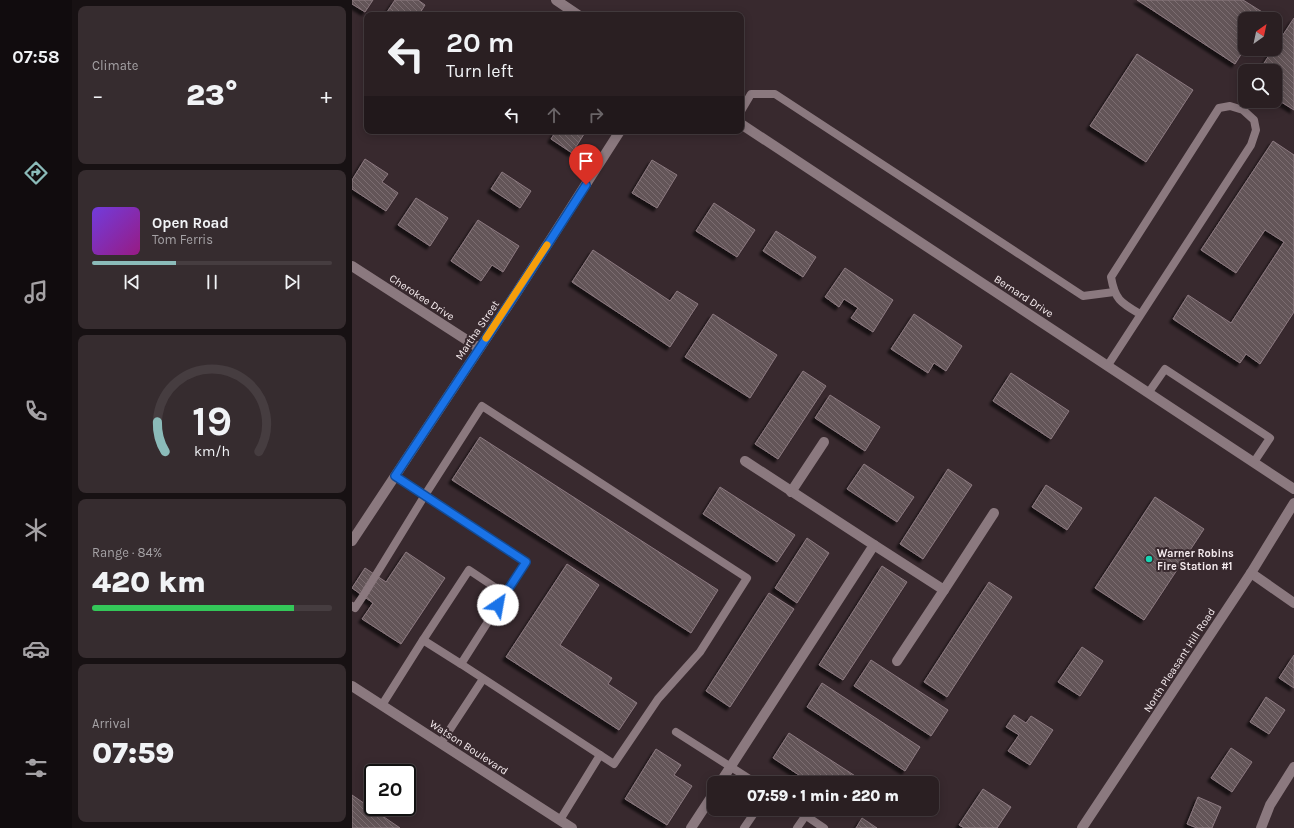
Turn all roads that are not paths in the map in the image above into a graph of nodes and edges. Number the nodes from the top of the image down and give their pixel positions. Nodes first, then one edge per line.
1 (556, 0) edge
2 (574, 12) edge
3 (744, 106) edge
4 (744, 126) edge
5 (618, 134) edge
6 (352, 266) edge
7 (1114, 292) junction
8 (1140, 314) junction
9 (479, 348) junction
10 (1108, 365) junction
11 (1149, 392) junction
12 (824, 442) dead end
13 (745, 462) dead end
14 (1254, 462) junction
15 (395, 476) junction
16 (1294, 489) edge
17 (791, 492) junction
18 (425, 496) junction
19 (1294, 503) edge
20 (994, 513) dead end
21 (352, 542) edge
22 (874, 545) junction
23 (1251, 573) junction
24 (944, 590) junction
25 (506, 594) junction
26 (1294, 603) edge
27 (352, 606) edge
28 (423, 640) junction
29 (897, 661) dead end
30 (461, 664) junction
31 (483, 679) junction
32 (352, 686) edge
33 (382, 705) junction
34 (676, 732) dead end
35 (441, 743) junction
36 (600, 755) junction
37 (730, 767) junction
38 (1294, 767) edge
39 (724, 776) edge
40 (745, 776) edge
41 (707, 804) edge
42 (752, 816) edge
43 (805, 816) edge
44 (807, 816) edge
45 (560, 820) junction
46 (572, 828) edge
47 (691, 828) edge
48 (744, 828) edge
49 (798, 828) edge
50 (824, 828) edge
51 (1082, 828) edge
52 (1261, 828) edge

1 - 2 street
3 - 7 lane
4 - 10 street, Bernard Drive
5 - 9 street, Martha Street
6 - 9 street, Cherokee Drive
7 - 8 lane
7 - 8 lane
8 - 10 lane
9 - 15 street, Martha Street
10 - 11 street, Bernard Drive
11 - 14 street, Bernard Drive
11 - 14 lane
12 - 17 street
13 - 17 street
14 - 16 street, Bernard Drive
15 - 18 lane
15 - 21 street, Martha Street
17 - 22 street
18 - 25 lane
18 - 27 lane
18 - 36 lane
19 - 23 street, North Pleasant Hill Road
20 - 24 street
22 - 24 street
22 - 37 street
23 - 26 street
23 - 51 street, North Pleasant Hill Road
24 - 29 street
25 - 28 lane
25 - 30 lane
28 - 30 lane
28 - 33 lane
30 - 31 lane
31 - 35 lane
31 - 36 lane
32 - 33 street, Watson Boulevard
33 - 35 street, Watson Boulevard
34 - 37 lane
35 - 45 street, Watson Boulevard
36 - 45 lane
37 - 39 street
37 - 40 lane
38 - 52 street
41 - 47 street
42 - 48 lane
43 - 49 lane
44 - 50 lane
45 - 46 street, Watson Boulevard

